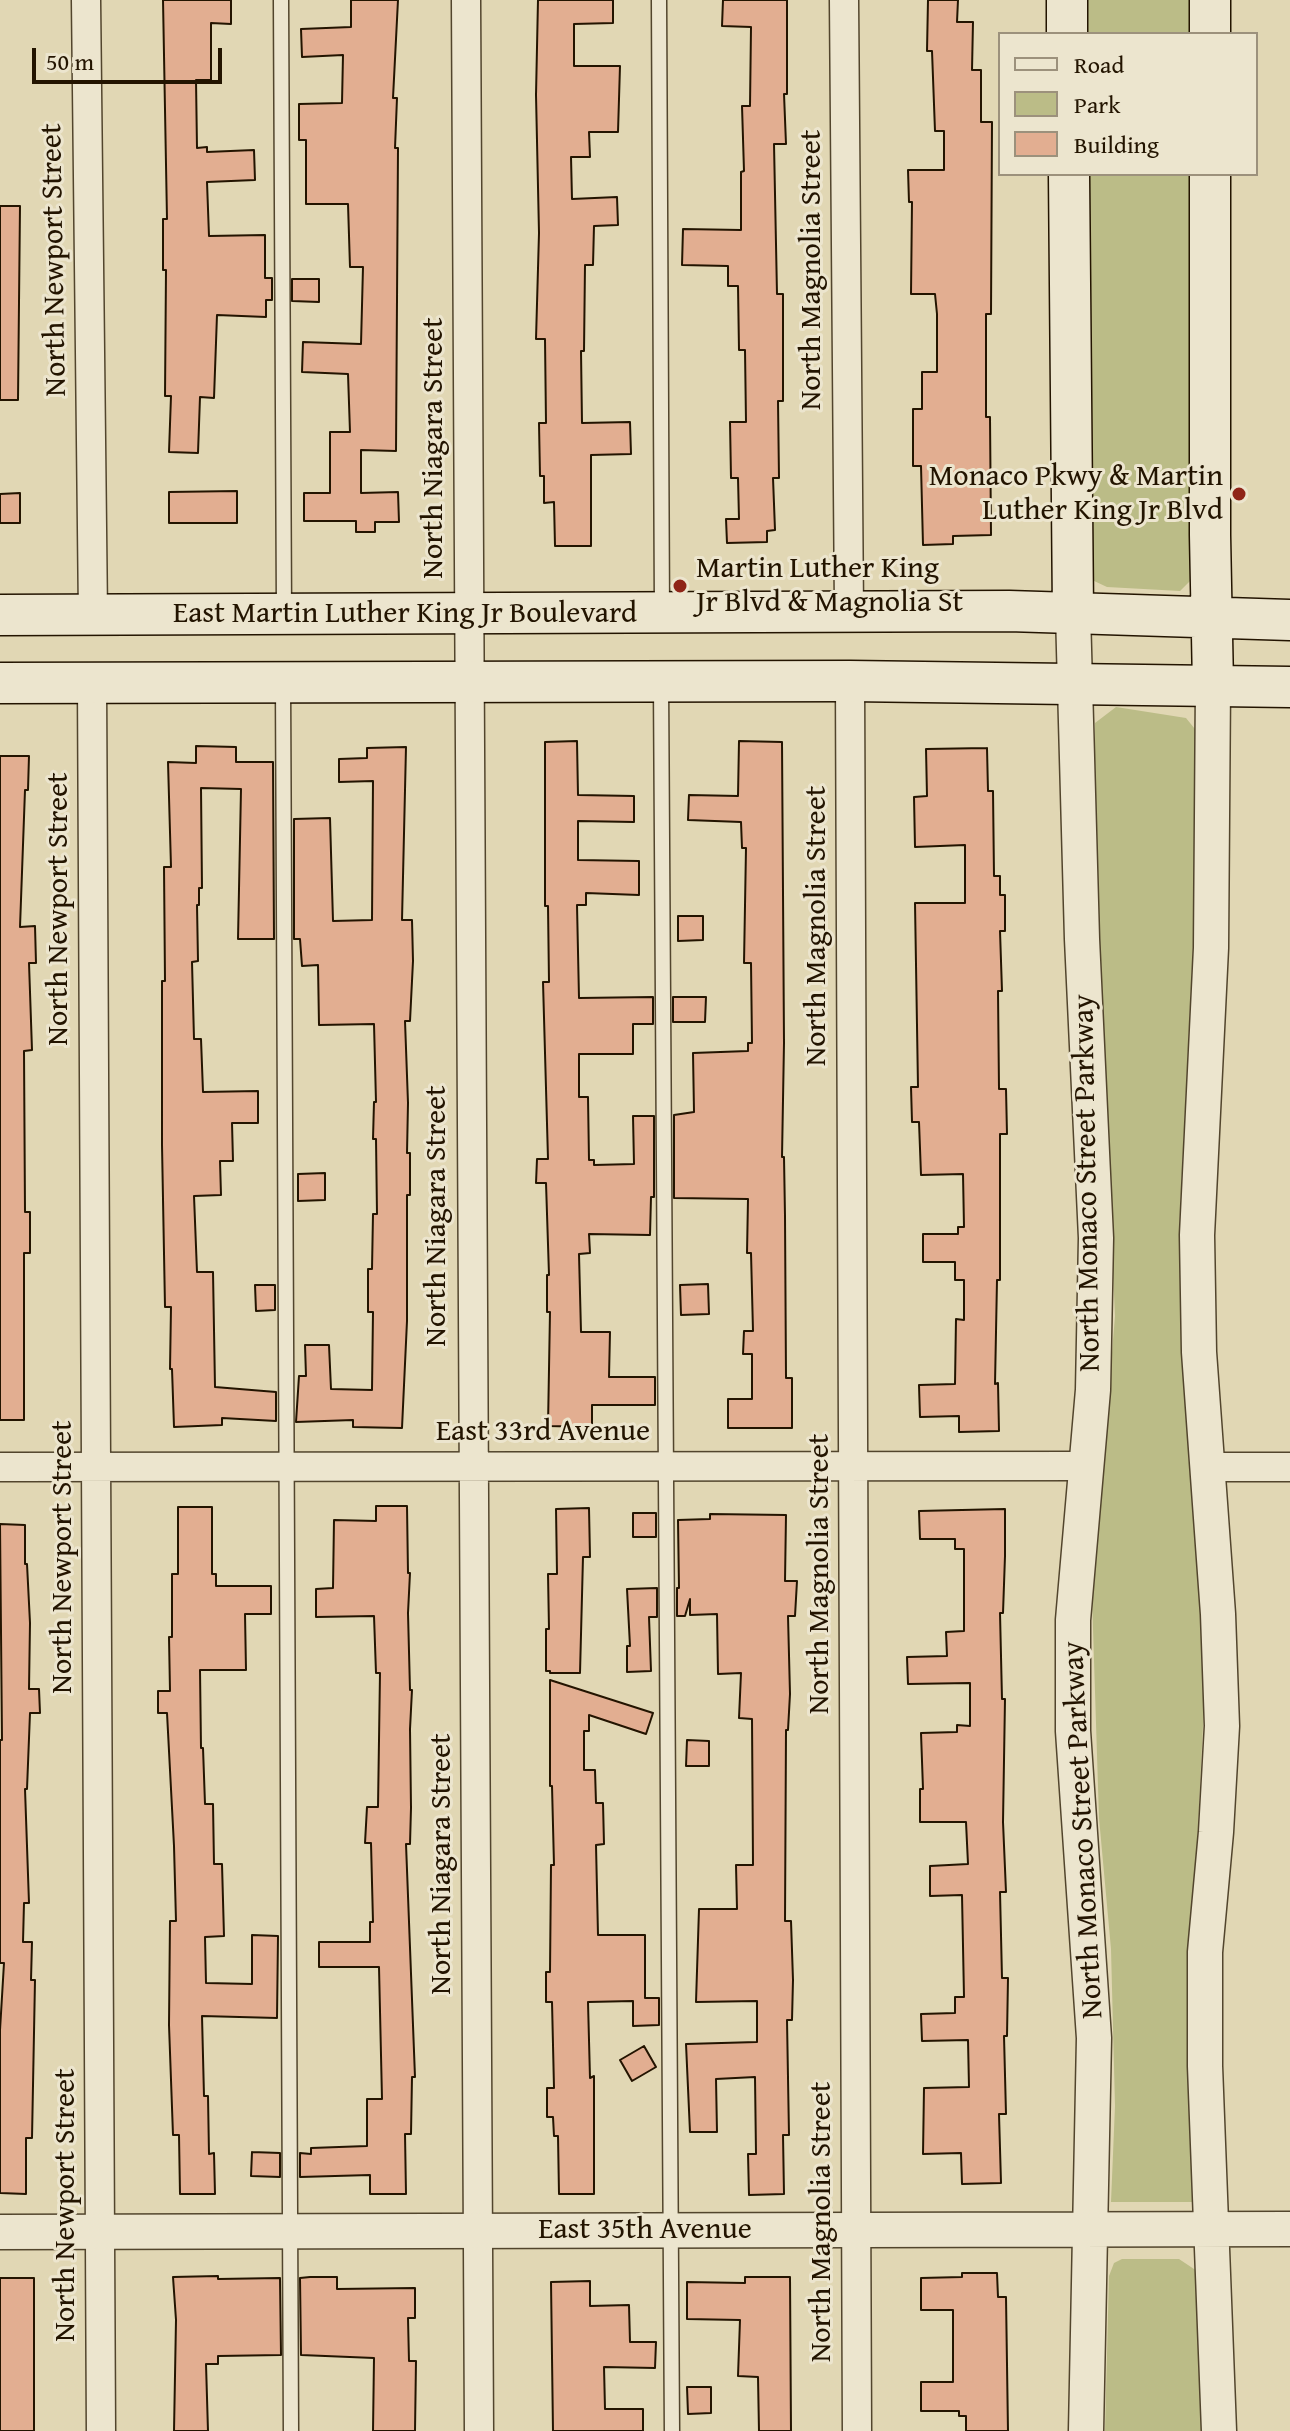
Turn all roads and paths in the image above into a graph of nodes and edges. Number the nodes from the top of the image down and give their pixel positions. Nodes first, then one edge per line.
1 (86, 0) edge
2 (281, 0) edge
3 (466, 0) edge
4 (659, 0) edge
5 (844, 0) edge
6 (1067, 0) edge
7 (1210, 0) edge
8 (1067, 32) edge
9 (1210, 32) edge
10 (1069, 176) edge
11 (1210, 176) edge
12 (849, 600) junction
13 (662, 613) junction
14 (1073, 613) junction
15 (470, 614) junction
16 (0, 615) edge
17 (93, 615) junction
18 (284, 615) junction
19 (1211, 618) junction
20 (1290, 620) edge
21 (0, 683) edge
22 (92, 683) junction
23 (283, 683) junction
24 (661, 683) junction
25 (1075, 683) junction
26 (469, 684) junction
27 (1213, 685) junction
28 (1290, 687) edge
29 (850, 699) junction
30 (854, 1465) junction
31 (667, 1466) junction
32 (1087, 1466) junction
33 (0, 1467) edge
34 (287, 1467) junction
35 (472, 1467) junction
36 (1205, 1467) junction
37 (1290, 1467) edge
38 (96, 1468) junction
39 (1213, 2228) junction
40 (1088, 2229) junction
41 (1290, 2229) edge
42 (672, 2230) junction
43 (856, 2230) junction
44 (290, 2231) junction
45 (479, 2231) junction
46 (0, 2232) edge
47 (100, 2232) junction
48 (101, 2431) edge
49 (291, 2431) edge
50 (479, 2431) edge
51 (672, 2431) edge
52 (857, 2431) edge
53 (1086, 2431) edge
54 (1219, 2431) edge

1 - 17 street, North Newport Street
2 - 18 lane
3 - 15 street, North Niagara Street
4 - 13 lane
5 - 12 street, North Magnolia Street
6 - 8 main road
7 - 9 main road
10 - 14 main road, North Monaco Street Parkway
11 - 19 main road
12 - 13 main road, East Martin Luther King Jr Boulevard
12 - 14 main road, East Martin Luther King Jr Boulevard
13 - 15 main road, East Martin Luther King Jr Boulevard
14 - 19 main road, East Martin Luther King Jr Boulevard
14 - 25 street, North Monaco Street Parkway
15 - 18 main road, East Martin Luther King Jr Boulevard
15 - 26 street, North Niagara Street
16 - 17 main road, East Martin Luther King Jr Boulevard
17 - 18 main road, East Martin Luther King Jr Boulevard
19 - 20 main road, East Martin Luther King Jr Boulevard
19 - 27 main road
21 - 22 main road
22 - 23 main road
22 - 38 street, North Newport Street
23 - 26 main road
23 - 34 lane
24 - 26 main road
24 - 29 main road
24 - 31 lane
25 - 27 main road
25 - 29 main road
25 - 32 street, North Monaco Street Parkway
26 - 35 street, North Niagara Street
27 - 28 main road
27 - 36 street
29 - 30 street, North Magnolia Street
30 - 31 street, East 33rd Avenue
30 - 32 street, East 33rd Avenue
30 - 43 street, North Magnolia Street
31 - 35 street, East 33rd Avenue
31 - 42 lane
32 - 40 street, North Monaco Street Parkway
33 - 38 street, East 33rd Avenue
34 - 35 street, East 33rd Avenue
34 - 38 street, East 33rd Avenue
34 - 44 lane
35 - 45 street, North Niagara Street
36 - 37 street
36 - 39 street
38 - 47 street, North Newport Street
39 - 40 street, East 35th Avenue
39 - 41 street, East 35th Avenue
39 - 54 street
40 - 43 street, East 35th Avenue
40 - 53 street, North Monaco Street Parkway
42 - 43 street, East 35th Avenue
42 - 45 street, East 35th Avenue
42 - 51 lane
43 - 52 street, North Magnolia Street
44 - 45 street, East 35th Avenue
44 - 47 street, East 35th Avenue
44 - 49 lane
45 - 50 street, North Niagara Street
46 - 47 street, East 35th Avenue
47 - 48 street, North Newport Street

